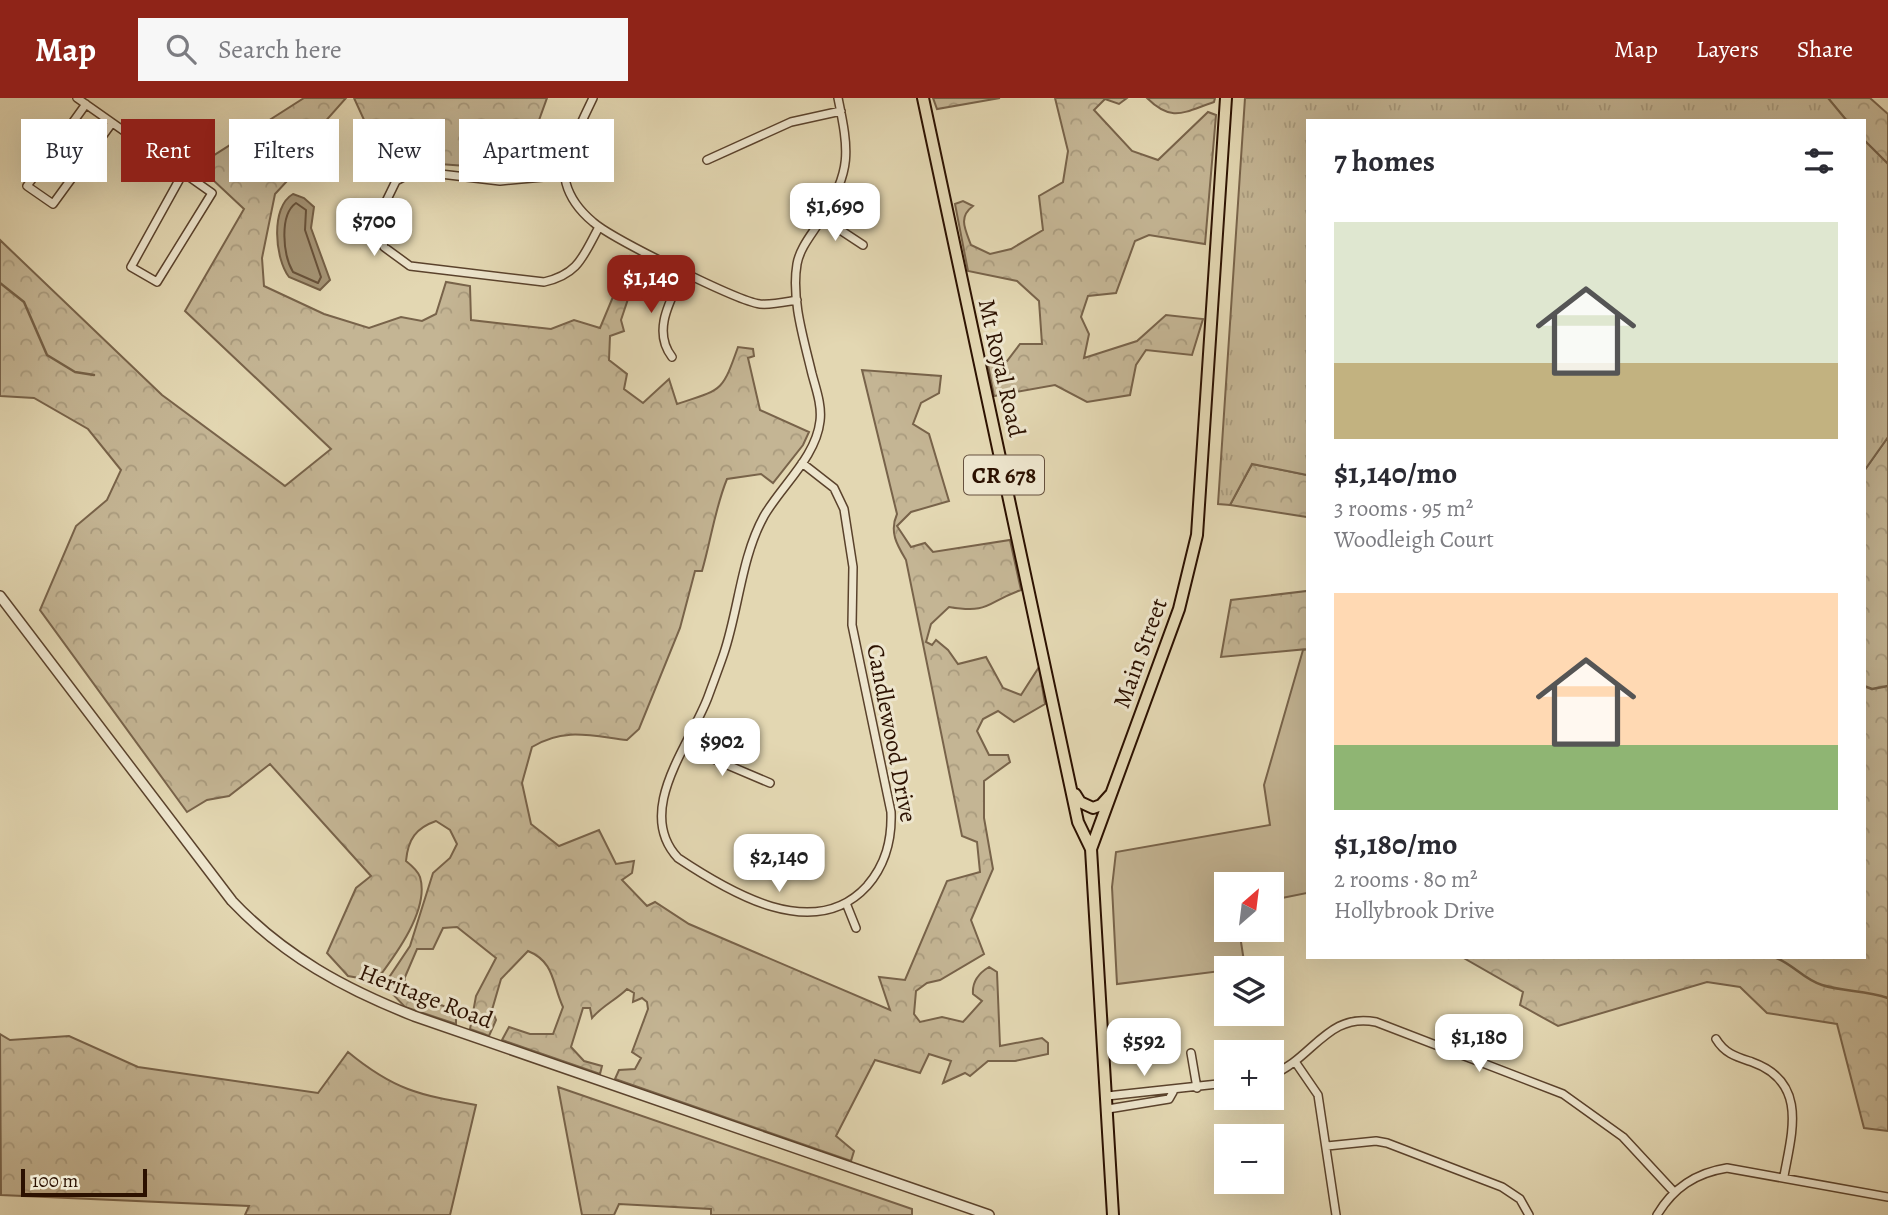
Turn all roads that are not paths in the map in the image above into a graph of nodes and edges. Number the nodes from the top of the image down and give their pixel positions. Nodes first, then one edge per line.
1 (78, 98) edge
2 (593, 98) edge
3 (838, 98) edge
4 (923, 98) edge
5 (1226, 98) edge
6 (86, 104) junction
7 (841, 111) junction
8 (584, 119) edge
9 (112, 123) junction
10 (121, 130) edge
11 (707, 160) dead end
12 (183, 173) joint
13 (459, 176) edge
14 (568, 182) edge
15 (822, 218) junction
16 (599, 227) junction
17 (863, 245) dead end
18 (684, 271) junction
19 (797, 300) junction
20 (672, 357) dead end
21 (802, 463) junction
22 (0, 596) edge
23 (685, 747) junction
24 (1119, 776) junction
25 (770, 783) dead end
26 (1070, 784) junction
27 (1090, 849) junction
28 (846, 903) junction
29 (856, 928) dead end
30 (1716, 1039) dead end
31 (1191, 1053) dead end
32 (1296, 1063) junction
33 (1284, 1069) edge
34 (1214, 1085) edge
35 (1197, 1088) junction
36 (1173, 1091) junction
37 (1108, 1102) junction
38 (1327, 1146) junction
39 (1784, 1176) junction
40 (1674, 1192) junction
41 (1888, 1197) edge
42 (989, 1215) edge
43 (1112, 1215) edge
44 (1336, 1215) edge
45 (1529, 1215) edge
46 (1657, 1215) edge

1 - 6 street
2 - 8 street
3 - 7 street
4 - 26 main road, Mt Royal Road / CR 678
5 - 24 main road, Main Street
6 - 9 street
6 - 9 street
7 - 11 street
7 - 15 street
9 - 10 street
12 - 12 street
13 - 16 street
14 - 16 street
15 - 17 street
15 - 19 street
16 - 18 street
18 - 19 street
18 - 20 street
19 - 21 street
21 - 23 street
21 - 28 street, Candlewood Drive
22 - 42 street, Heritage Road
23 - 25 street
23 - 28 street
24 - 26 main road
24 - 27 main road, Main Street
26 - 27 main road, Mt Royal Road / CR 678
27 - 37 main road, Main Street
28 - 29 street
30 - 39 street
31 - 35 street
32 - 33 street
32 - 38 street
32 - 40 street
34 - 35 street
35 - 36 street
36 - 37 street
36 - 37 street
37 - 43 main road, Main Street
38 - 44 street
38 - 45 street
39 - 40 street
39 - 41 street
40 - 46 street

